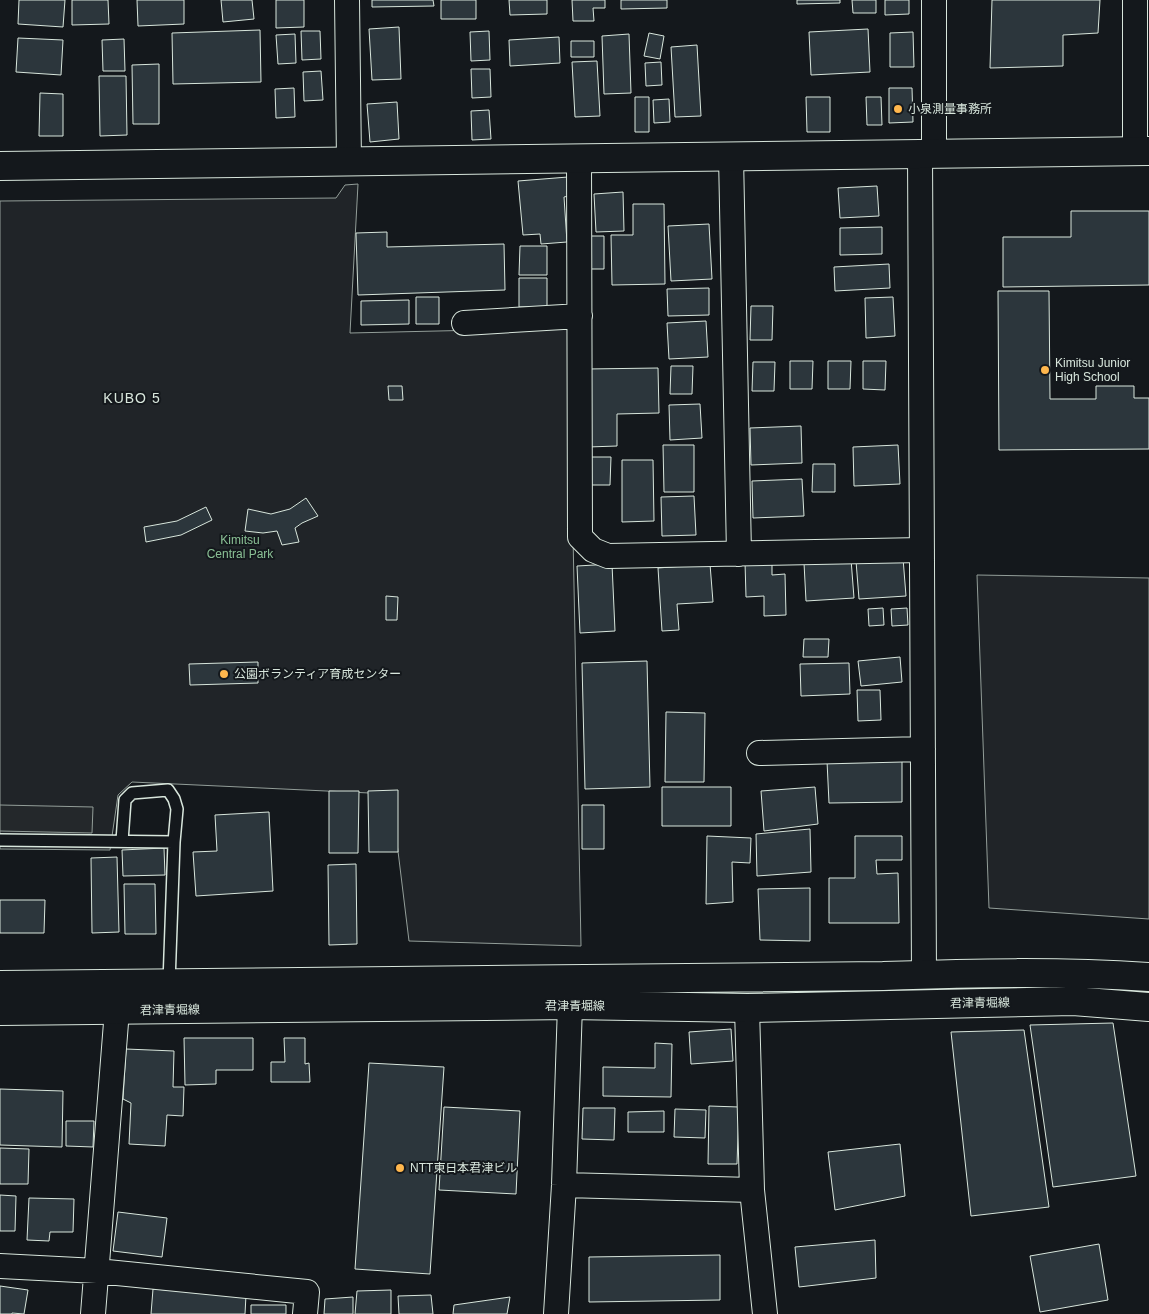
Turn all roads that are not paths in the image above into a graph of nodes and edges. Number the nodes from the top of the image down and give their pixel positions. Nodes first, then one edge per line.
1 (347, 0) edge
2 (934, 0) edge
3 (1135, 0) edge
4 (1142, 152) edge
5 (927, 154) junction
6 (731, 156) junction
7 (579, 158) junction
8 (349, 161) junction
9 (0, 166) edge
10 (580, 316) junction
11 (464, 323) dead end
12 (922, 550) junction
13 (739, 554) junction
14 (923, 749) junction
15 (759, 753) dead end
16 (0, 840) edge
17 (122, 841) junction
18 (174, 842) junction
19 (924, 975) junction
20 (1149, 977) edge
21 (0, 985) edge
22 (169, 985) junction
23 (570, 1005) junction
24 (1149, 1007) edge
25 (747, 1008) junction
26 (117, 1010) junction
27 (0, 1011) edge
28 (564, 1185) junction
29 (752, 1190) junction
30 (0, 1266) edge
31 (97, 1271) junction
32 (93, 1314) edge
33 (305, 1314) edge
34 (556, 1314) edge
35 (766, 1314) edge

1 - 8 street
2 - 5 street
3 - 4 street
4 - 5 main road
5 - 6 main road
5 - 12 street
6 - 7 main road
6 - 13 street
7 - 8 main road
7 - 10 street
8 - 9 main road
10 - 11 street
10 - 13 street
12 - 13 street
12 - 14 street
14 - 15 street
14 - 19 street
16 - 17 lane
17 - 18 lane
17 - 18 lane
18 - 22 lane
19 - 20 main road, 君津青堀線
19 - 22 main road, 君津青堀線
21 - 22 main road, 君津青堀線
23 - 25 main road, 君津青堀線
23 - 26 main road, 君津青堀線
23 - 28 street
24 - 25 main road, 君津青堀線
25 - 29 street
26 - 27 main road, 君津青堀線
26 - 31 street
28 - 29 street
28 - 34 street
29 - 35 street
30 - 31 street
31 - 32 street
31 - 33 street

